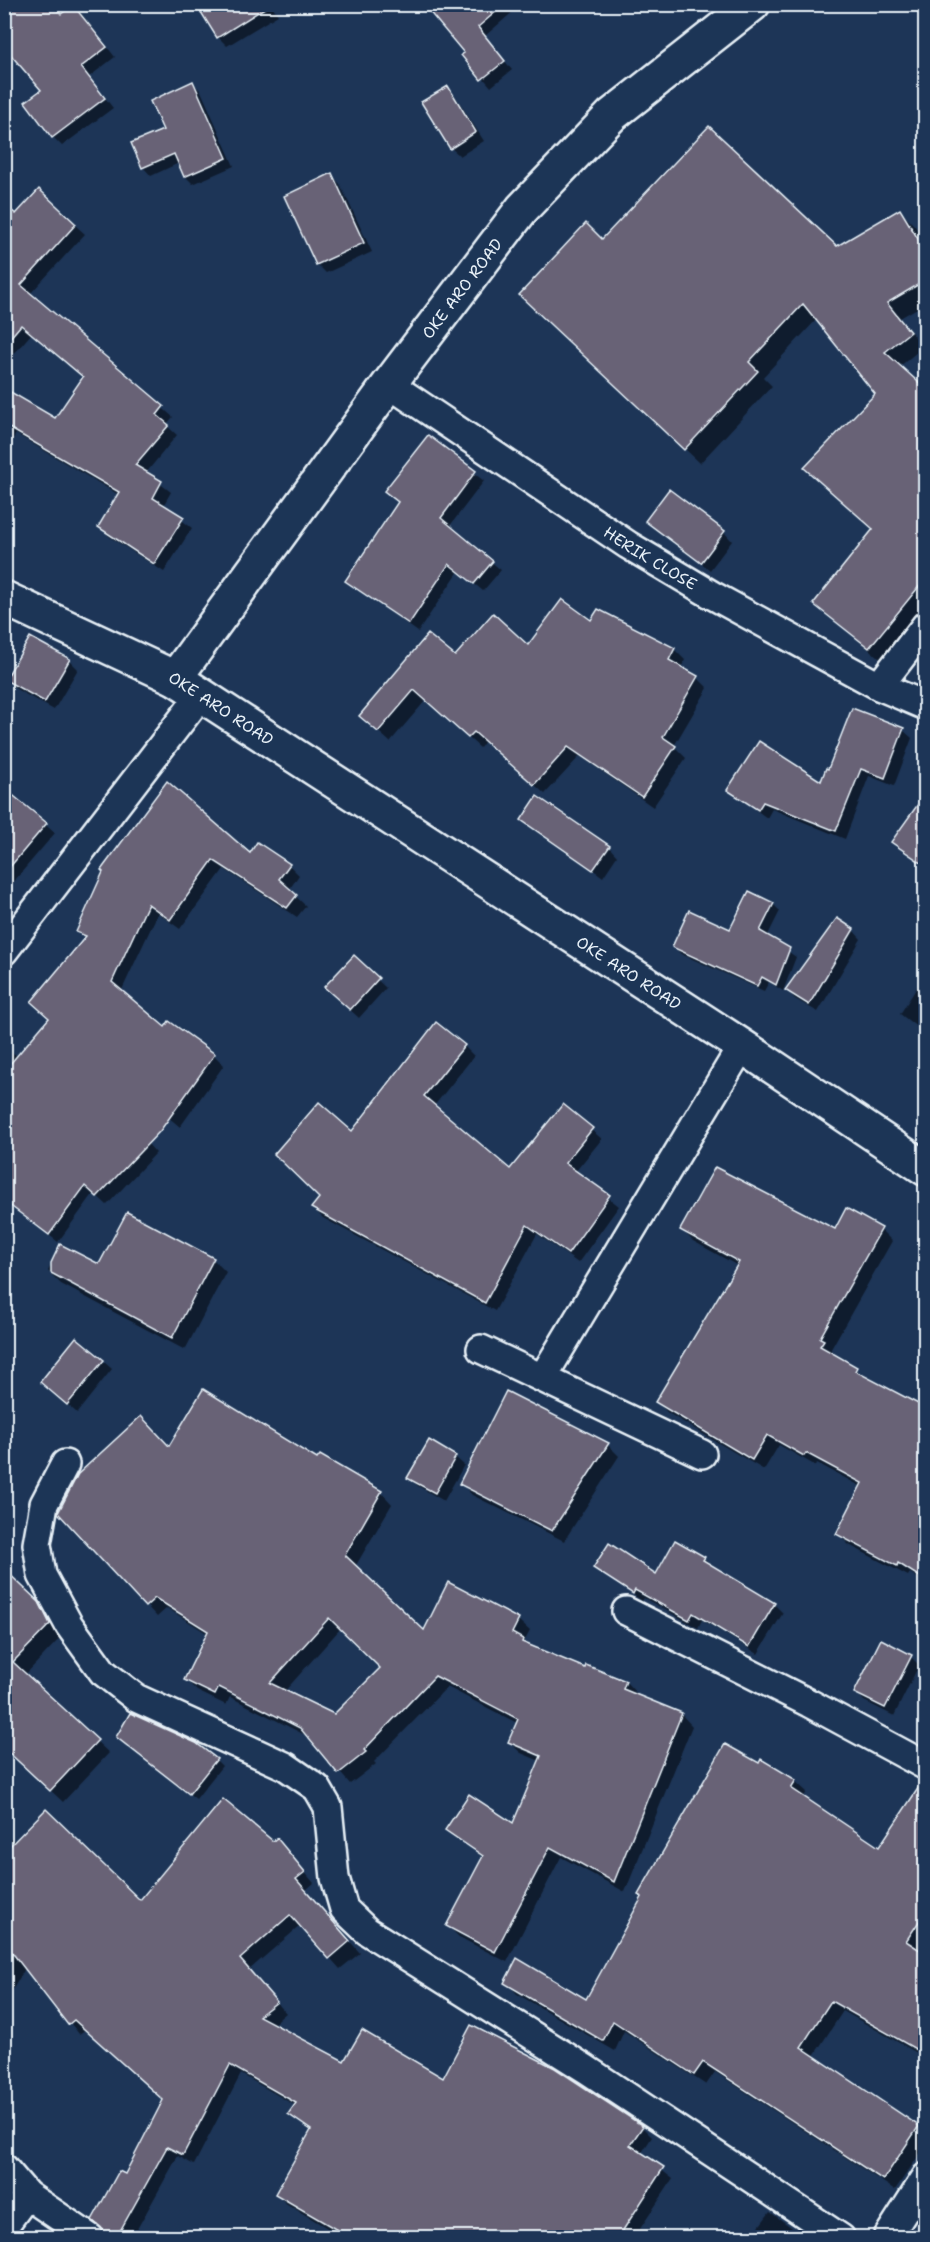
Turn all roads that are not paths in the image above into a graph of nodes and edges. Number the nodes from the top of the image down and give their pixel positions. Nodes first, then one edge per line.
1 (753, 4) edge
2 (389, 384) junction
3 (4, 598) edge
4 (926, 625) edge
5 (879, 686) junction
6 (187, 687) junction
7 (926, 706) edge
8 (4, 951) edge
9 (742, 1046) junction
10 (926, 1169) edge
11 (481, 1349) dead end
12 (543, 1377) junction
13 (702, 1454) dead end
14 (65, 1464) dead end
15 (626, 1611) dead end
16 (926, 1766) edge
17 (4, 2168) edge
18 (926, 2177) edge
19 (27, 2196) junction
20 (4, 2226) edge
21 (90, 2238) edge
22 (841, 2238) edge
23 (887, 2238) edge

1 - 2 main road, OKE ARO ROAD
2 - 5 street, HERIK CLOSE
2 - 6 main road, OKE ARO ROAD
3 - 6 main road
4 - 5 street
5 - 7 street, HERIK CLOSE
6 - 8 street
6 - 9 main road, OKE ARO ROAD
9 - 10 main road, OKE ARO ROAD
9 - 12 street
11 - 12 street
12 - 13 street
14 - 22 street
15 - 16 street
17 - 19 street
18 - 23 street
19 - 20 street
19 - 21 street

